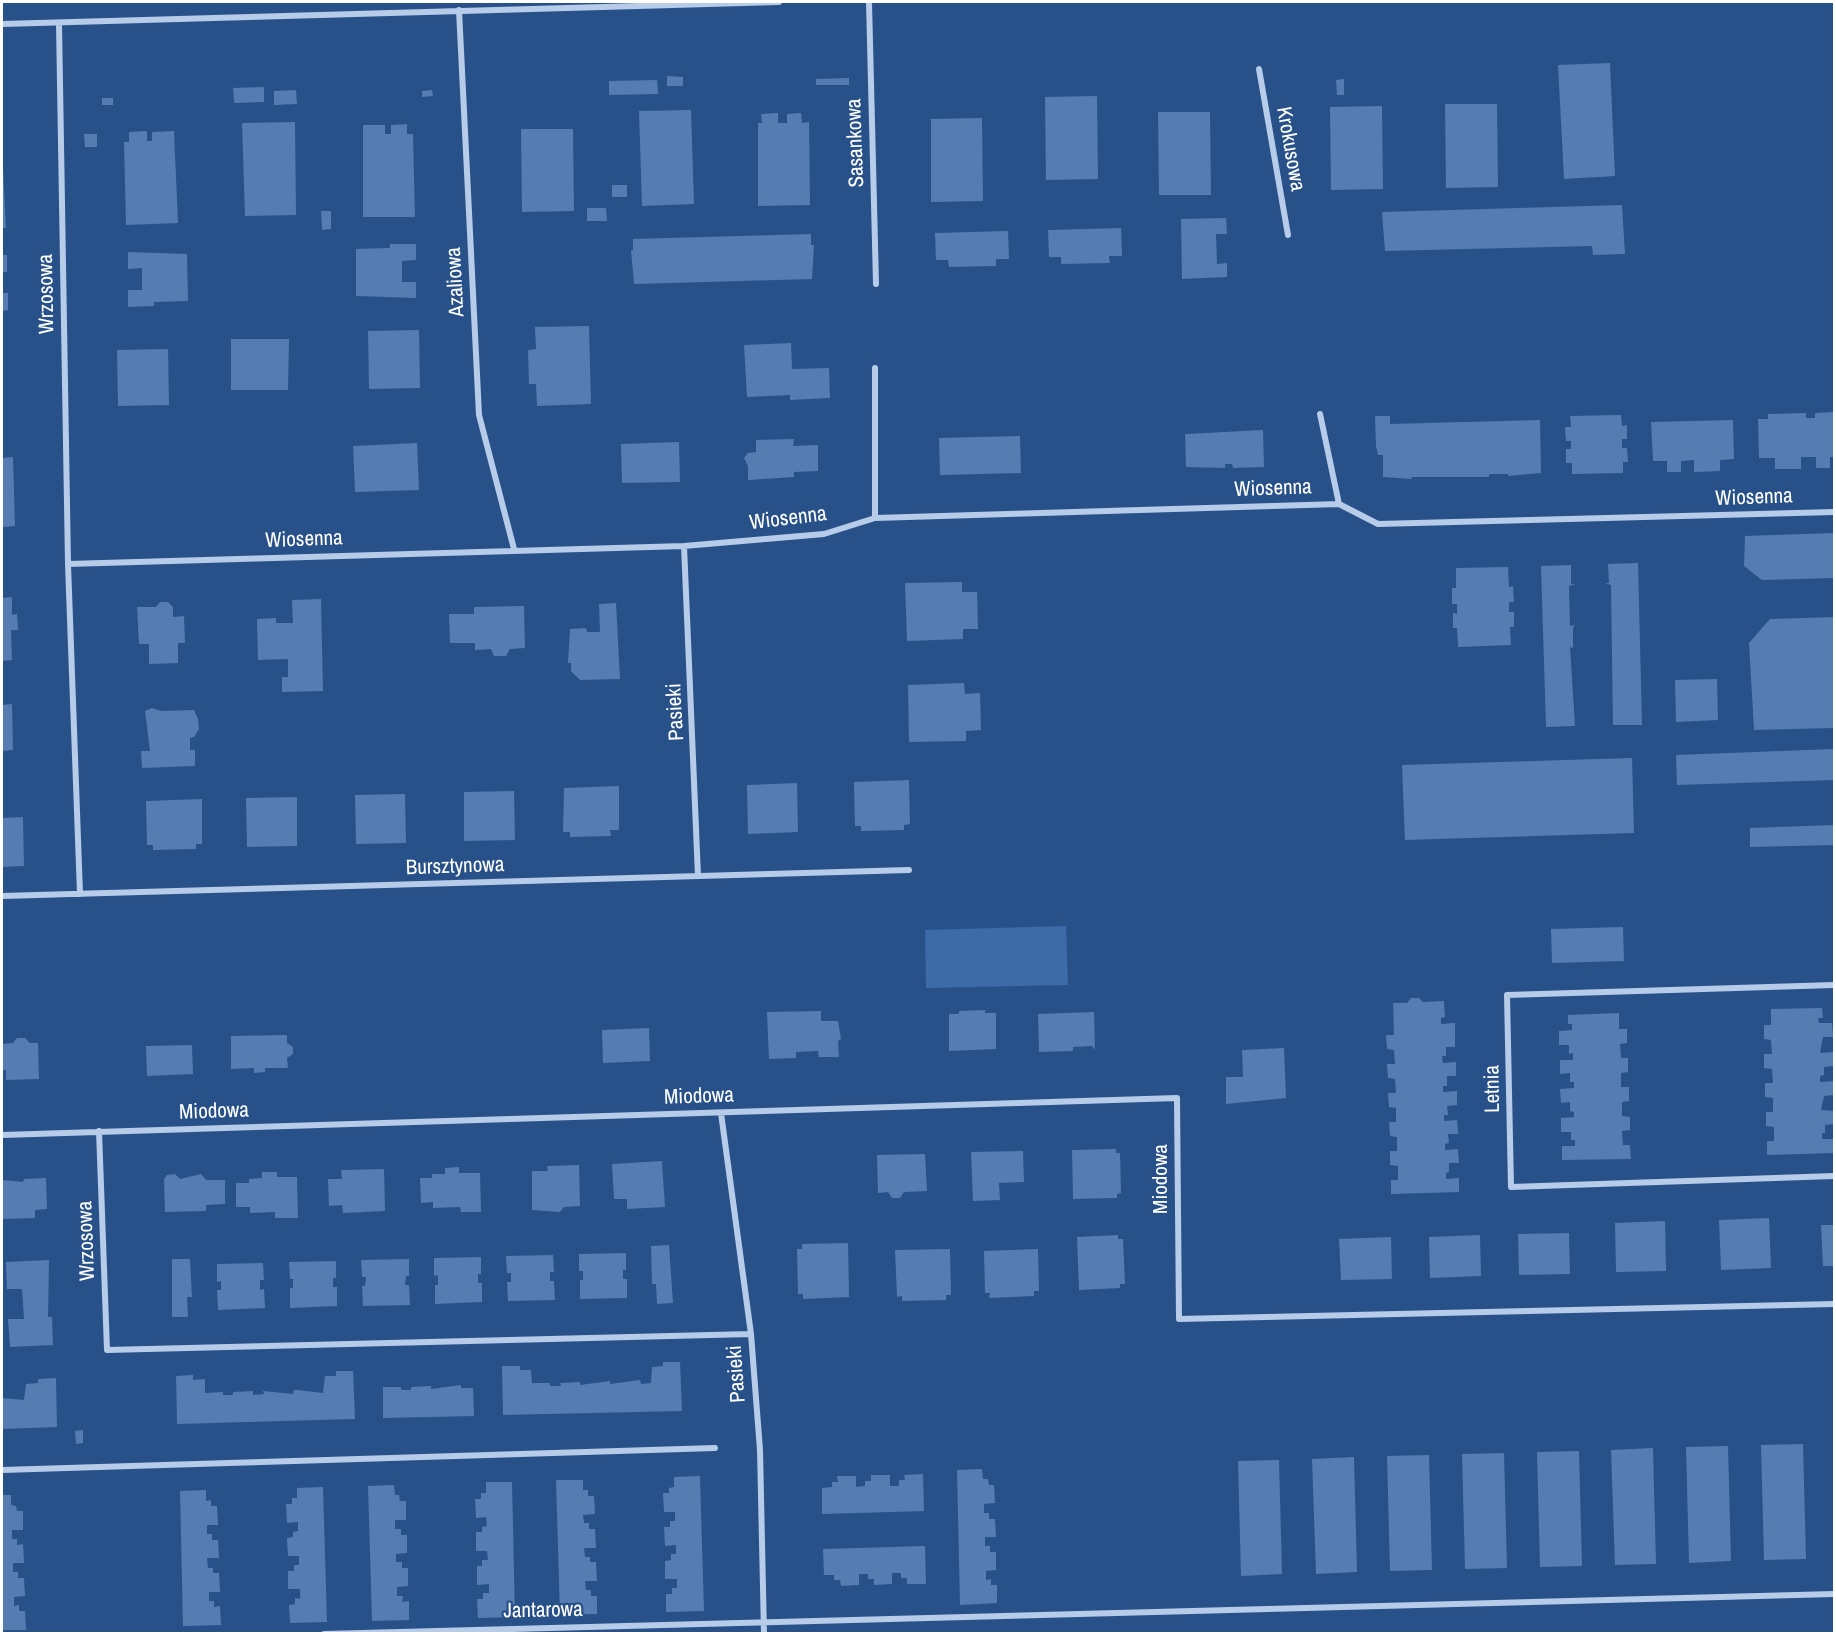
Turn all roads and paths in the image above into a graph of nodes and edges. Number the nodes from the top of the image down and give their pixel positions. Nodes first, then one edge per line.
1 (779, 2) edge
2 (868, 2) edge
3 (459, 10) junction
4 (59, 23) junction
5 (2, 24) edge
6 (1259, 69) dead end
7 (1288, 236) dead end
8 (876, 284) dead end
9 (875, 368) dead end
10 (1320, 414) dead end
11 (1339, 504) junction
12 (1834, 512) edge
13 (875, 518) junction
14 (684, 546) junction
15 (514, 549) junction
16 (68, 564) junction
17 (909, 870) dead end
18 (698, 876) junction
19 (80, 894) junction
20 (2, 896) edge
21 (1834, 985) edge
22 (721, 1113) junction
23 (99, 1131) junction
24 (2, 1135) edge
25 (1834, 1176) edge
26 (1834, 1304) edge
27 (751, 1334) junction
28 (715, 1448) dead end
29 (2, 1470) edge
30 (1834, 1594) edge
31 (763, 1621) junction
32 (324, 1634) edge
33 (764, 1634) edge

1 - 3 street
2 - 8 street, Sasankowa
3 - 4 street
3 - 15 street, Azaliowa
4 - 5 street
4 - 16 street, Wrzosowa
6 - 7 street, Krokusowa
9 - 13 street
10 - 11 street
11 - 12 street, Wiosenna
11 - 13 street, Wiosenna
13 - 14 street, Wiosenna
14 - 15 street, Wiosenna
14 - 18 street, Pasieki
15 - 16 street, Wiosenna
16 - 19 street
17 - 18 street, Bursztynowa
18 - 19 street, Bursztynowa
19 - 20 street, Bursztynowa
21 - 25 street, Letnia
22 - 23 street, Miodowa
22 - 26 street, Miodowa
22 - 27 street, Pasieki
23 - 24 street, Miodowa
23 - 27 street, Wrzosowa
27 - 31 street, Pasieki
28 - 29 street
30 - 31 street, Jantarowa
31 - 32 street, Jantarowa
31 - 33 street, Pasieki

